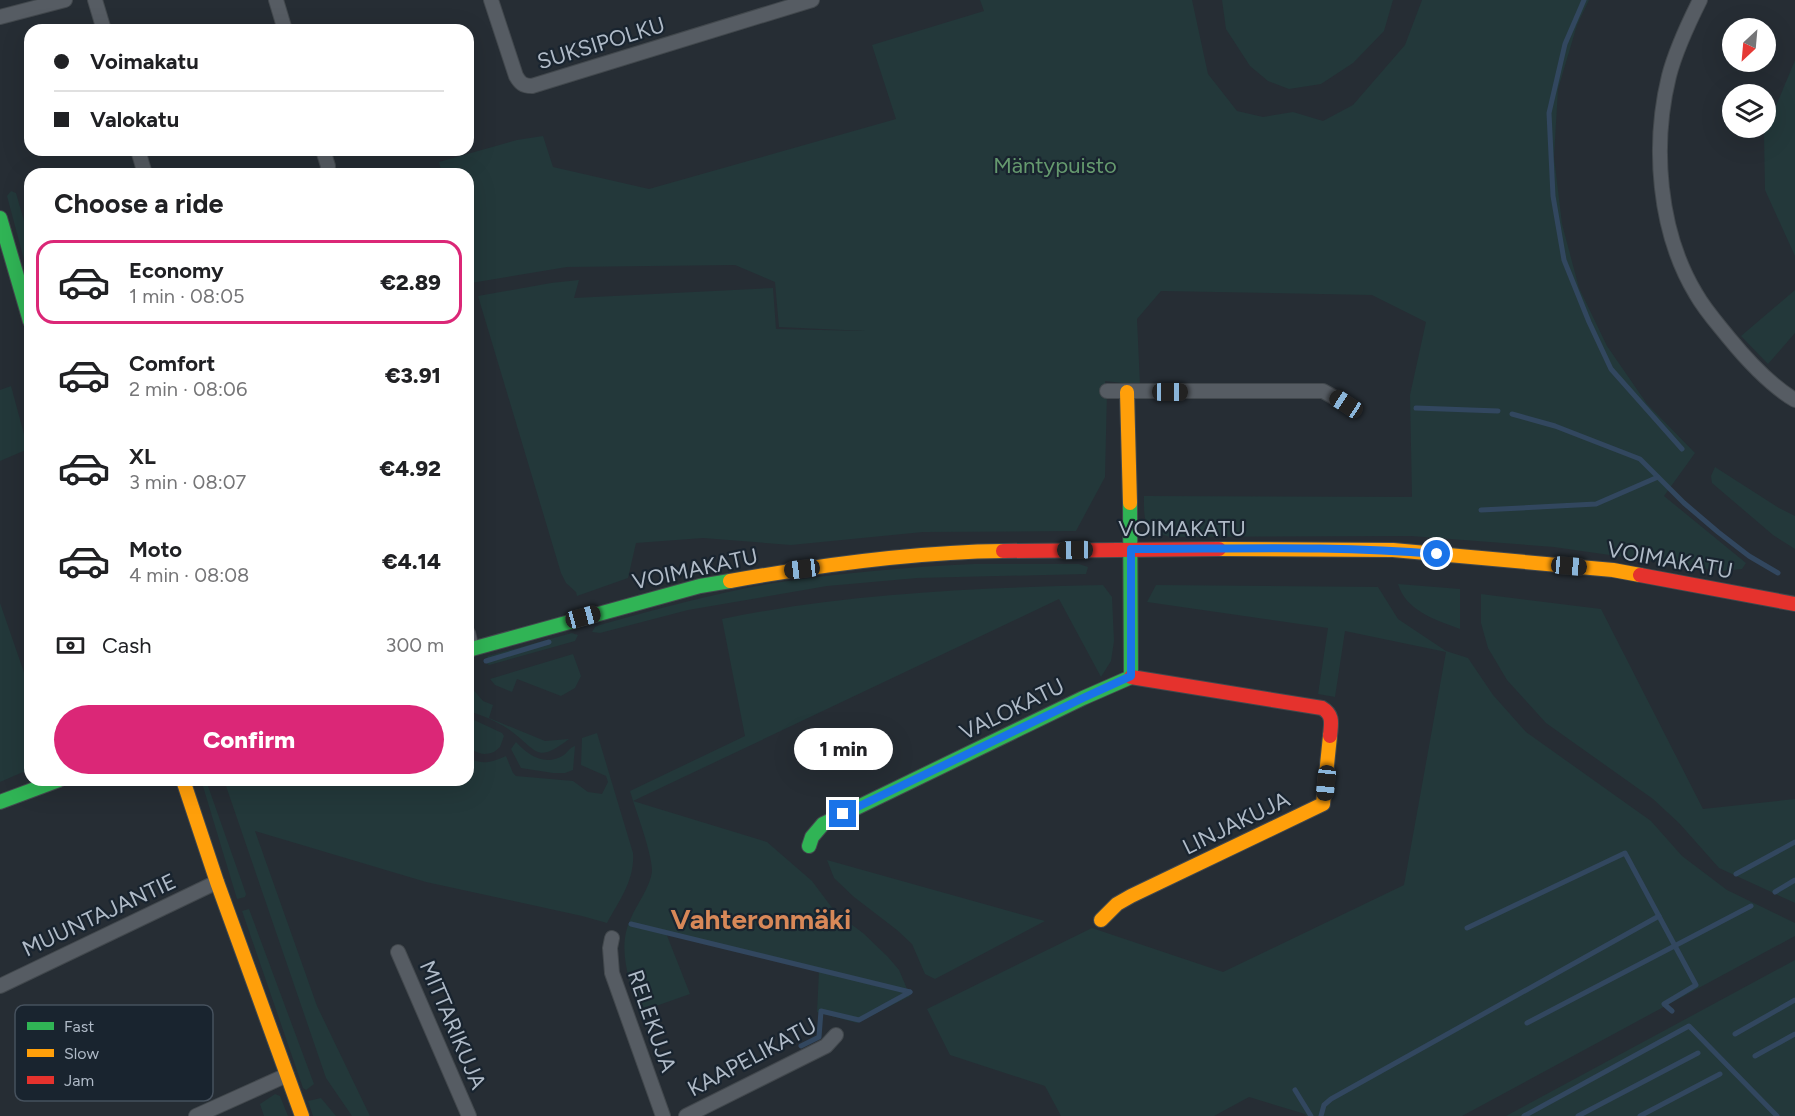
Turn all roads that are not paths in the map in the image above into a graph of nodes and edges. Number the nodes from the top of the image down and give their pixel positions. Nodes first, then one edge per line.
1 (65, 0) edge
2 (95, 0) edge
3 (276, 0) edge
4 (491, 0) edge
5 (812, 0) edge
6 (1700, 0) edge
7 (0, 17) edge
8 (102, 24) edge
9 (283, 24) edge
10 (0, 218) edge
11 (24, 300) edge
12 (1107, 391) dead end
13 (1127, 392) junction
14 (1795, 400) edge
15 (1346, 404) dead end
16 (1131, 549) junction
17 (1795, 604) edge
18 (474, 649) edge
19 (1131, 676) junction
20 (43, 786) edge
21 (185, 786) edge
22 (0, 802) edge
23 (809, 846) dead end
24 (217, 882) junction
25 (1101, 920) dead end
26 (612, 938) dead end
27 (398, 951) dead end
28 (0, 986) edge
29 (836, 1035) dead end
30 (286, 1075) junction
31 (196, 1116) edge
32 (302, 1116) edge
33 (469, 1116) edge
34 (663, 1116) edge
35 (686, 1116) edge

1 - 7 street
2 - 8 street
3 - 9 street
4 - 5 street, SUKSIPOLKU
6 - 14 street
10 - 11 street
12 - 13 street
13 - 15 street
13 - 16 street
16 - 17 street, VOIMAKATU
16 - 18 street, VOIMAKATU
16 - 19 street
19 - 23 street, VALOKATU
19 - 25 street, LINJAKUJA
20 - 22 street
21 - 24 street
24 - 28 street, MUUNTAJANTIE
24 - 30 street
26 - 34 street, RELEKUJA
27 - 33 street, MITTARIKUJA
29 - 35 street, KAAPELIKATU
30 - 31 street
30 - 32 street

